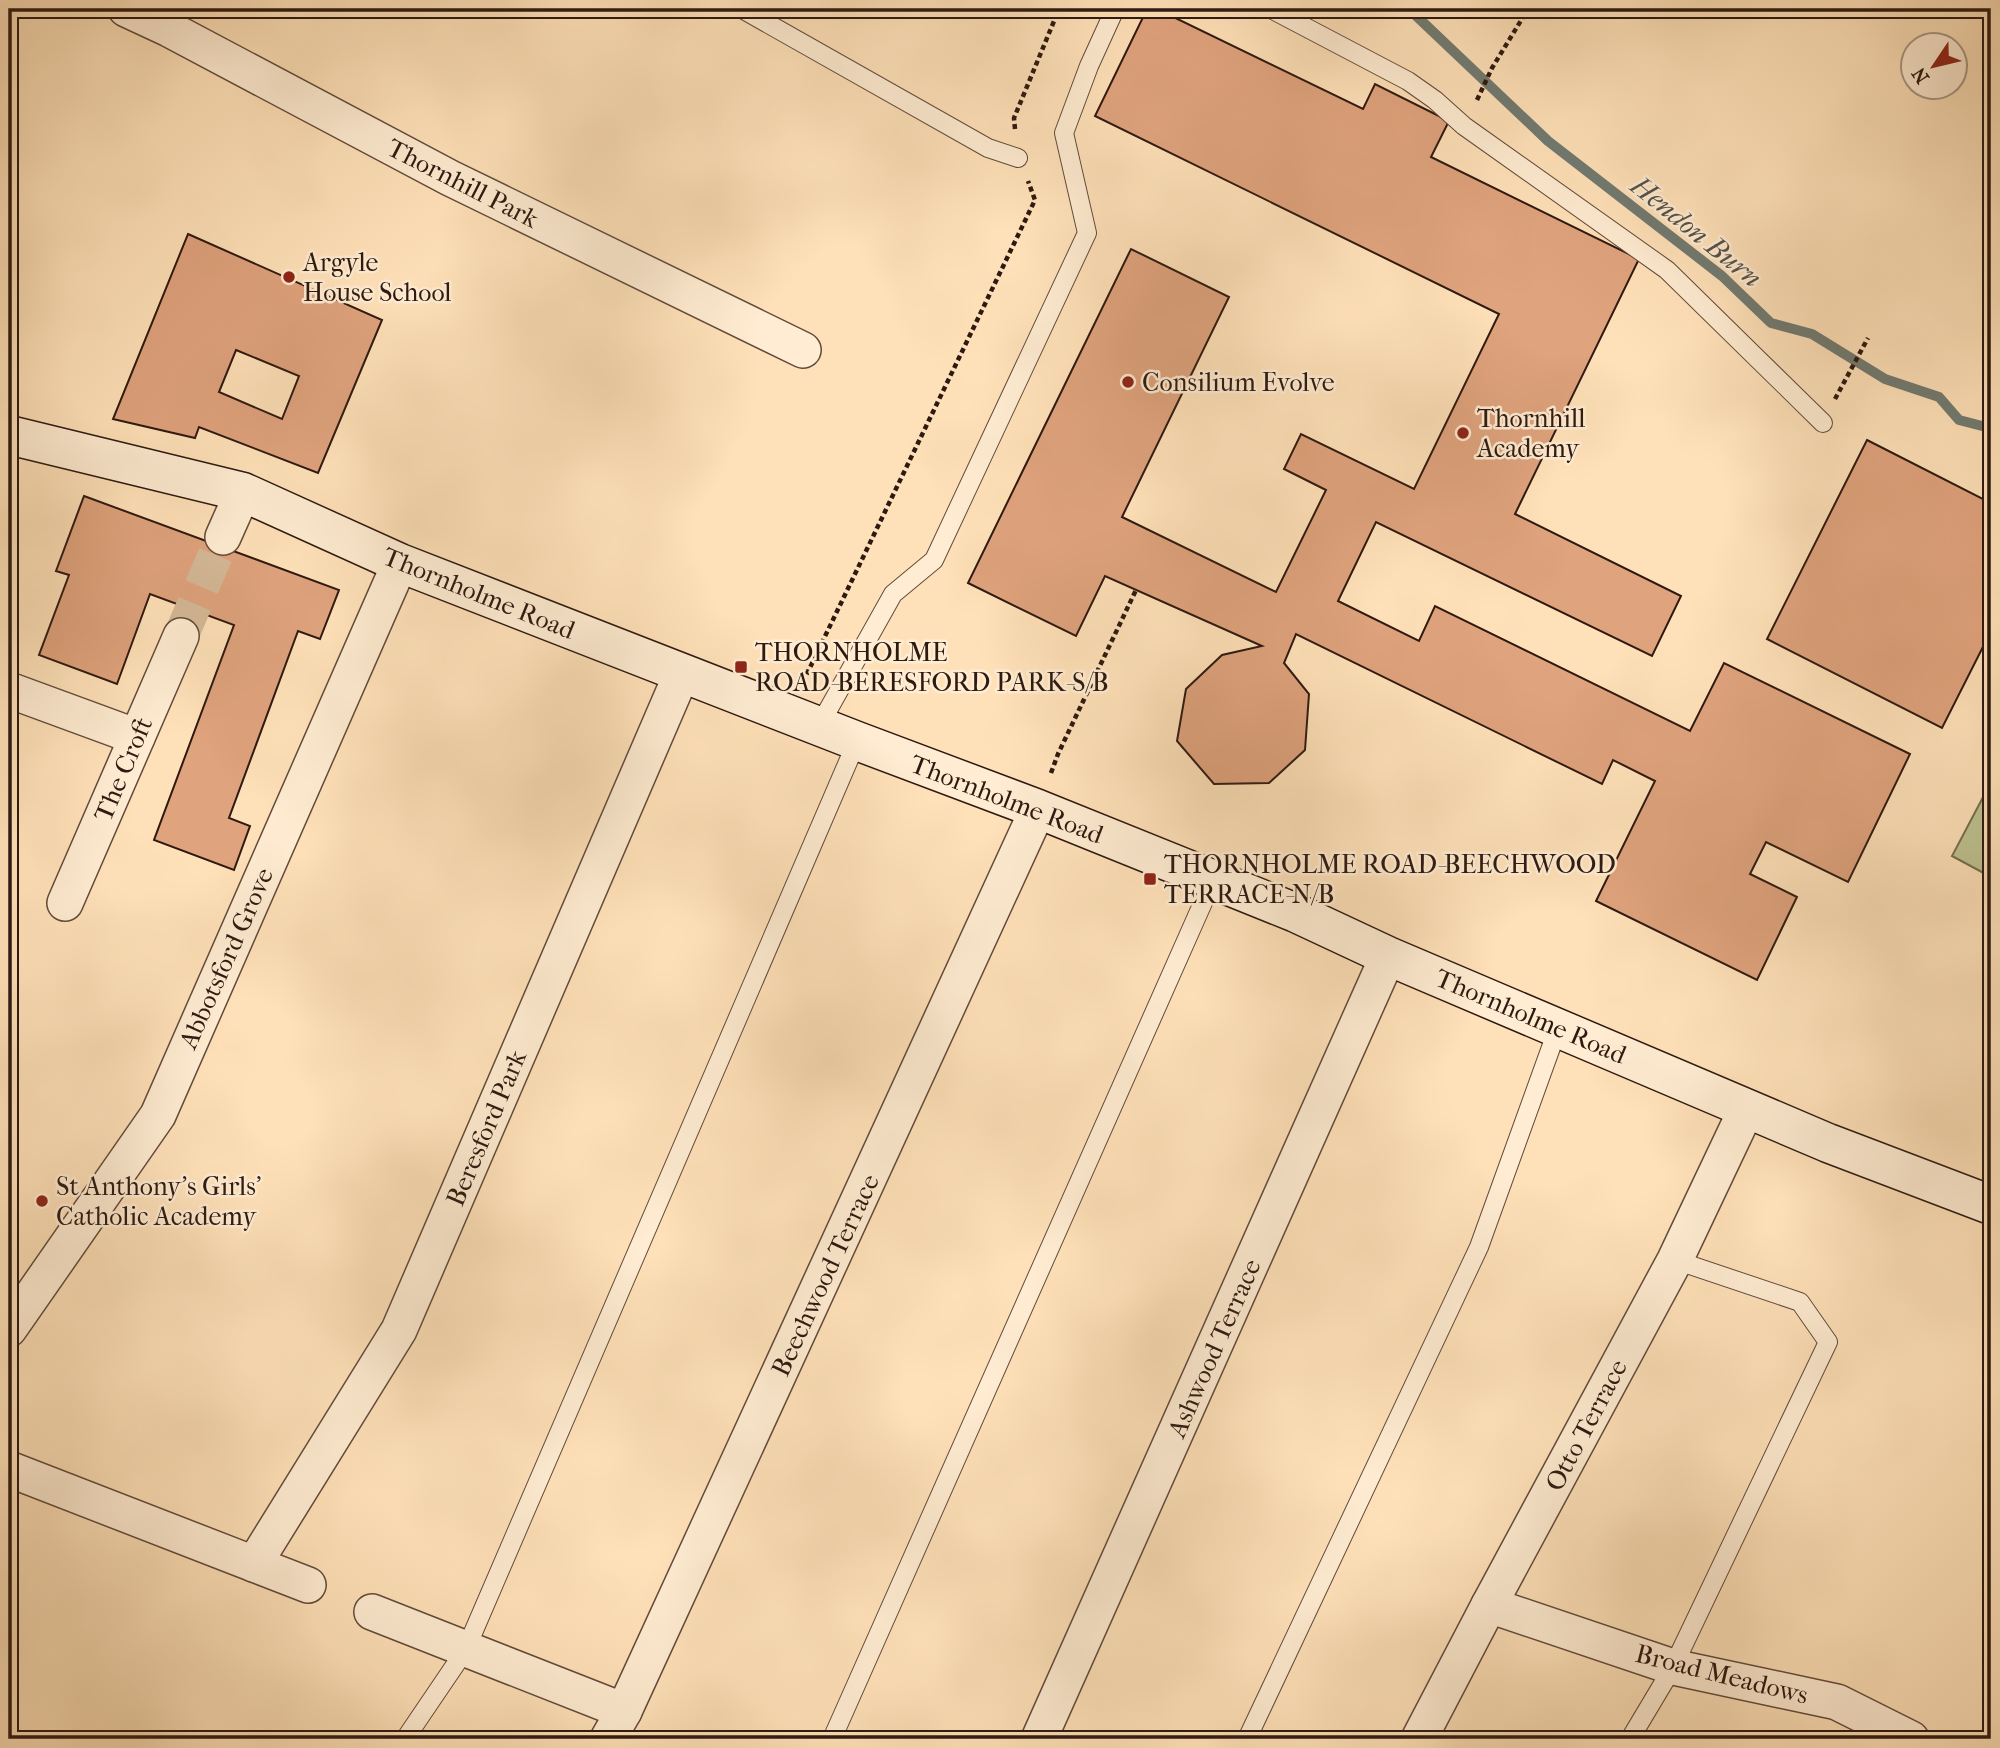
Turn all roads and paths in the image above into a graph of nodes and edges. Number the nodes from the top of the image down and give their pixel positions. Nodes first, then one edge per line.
1 (126, 9) edge
2 (742, 9) edge
3 (1059, 9) edge
4 (1115, 9) edge
5 (1271, 9) edge
6 (1528, 9) edge
7 (1475, 104) dead end
8 (1018, 158) junction
9 (1868, 338) dead end
10 (803, 350) dead end
11 (1844, 383) dead end
12 (1823, 423) dead end
13 (9, 435) edge
14 (243, 492) junction
15 (223, 537) tunnel mouth
16 (400, 563) junction
17 (1136, 590) dead end
18 (181, 636) tunnel mouth
19 (682, 673) junction
20 (9, 690) edge
21 (803, 720) junction
22 (136, 737) junction
23 (858, 741) junction
24 (1058, 754) dead end
25 (1038, 809) junction
26 (1213, 880) junction
27 (65, 903) dead end
28 (1388, 956) junction
29 (1558, 1028) junction
30 (1747, 1108) junction
31 (1991, 1205) edge
32 (1675, 1260) junction
33 (9, 1329) edge
34 (9, 1469) edge
35 (254, 1564) junction
36 (308, 1585) dead end
37 (1489, 1605) junction
38 (372, 1612) dead end
39 (466, 1649) junction
40 (1673, 1667) junction
41 (616, 1725) edge
42 (405, 1739) edge
43 (832, 1739) edge
44 (1039, 1739) edge
45 (1247, 1739) edge
46 (1419, 1739) edge
47 (1630, 1739) edge
48 (1911, 1739) edge

1 - 10 street, Thornhill Park
2 - 8 lane
3 - 8 path
4 - 21 lane
5 - 12 lane
6 - 7 path
8 - 21 path
9 - 11 path
13 - 14 street, Thornholme Road
14 - 15 street
14 - 16 street, Thornholme Road
16 - 19 street, Thornholme Road
16 - 33 street, Abbotsford Grove
17 - 24 path
18 - 22 street, The Croft
19 - 21 street, Thornholme Road
19 - 35 street, Beresford Park
20 - 22 street
21 - 23 street, Thornholme Road
22 - 27 street, The Croft
23 - 25 street, Thornholme Road
23 - 39 lane
25 - 26 street, Thornholme Road
25 - 41 street, Beechwood Terrace
26 - 28 street, Thornholme Road
26 - 43 lane
28 - 29 street, Thornholme Road
28 - 44 street, Ashwood Terrace
29 - 30 street, Thornholme Road
29 - 45 lane
30 - 31 street, Thornholme Road
30 - 32 street, Otto Terrace
32 - 37 street, Otto Terrace
32 - 40 lane
34 - 35 street
35 - 36 street
37 - 40 street, Broad Meadows
37 - 46 street, Otto Terrace
38 - 39 street
39 - 41 street
39 - 42 lane
40 - 47 lane
40 - 48 street, Broad Meadows

